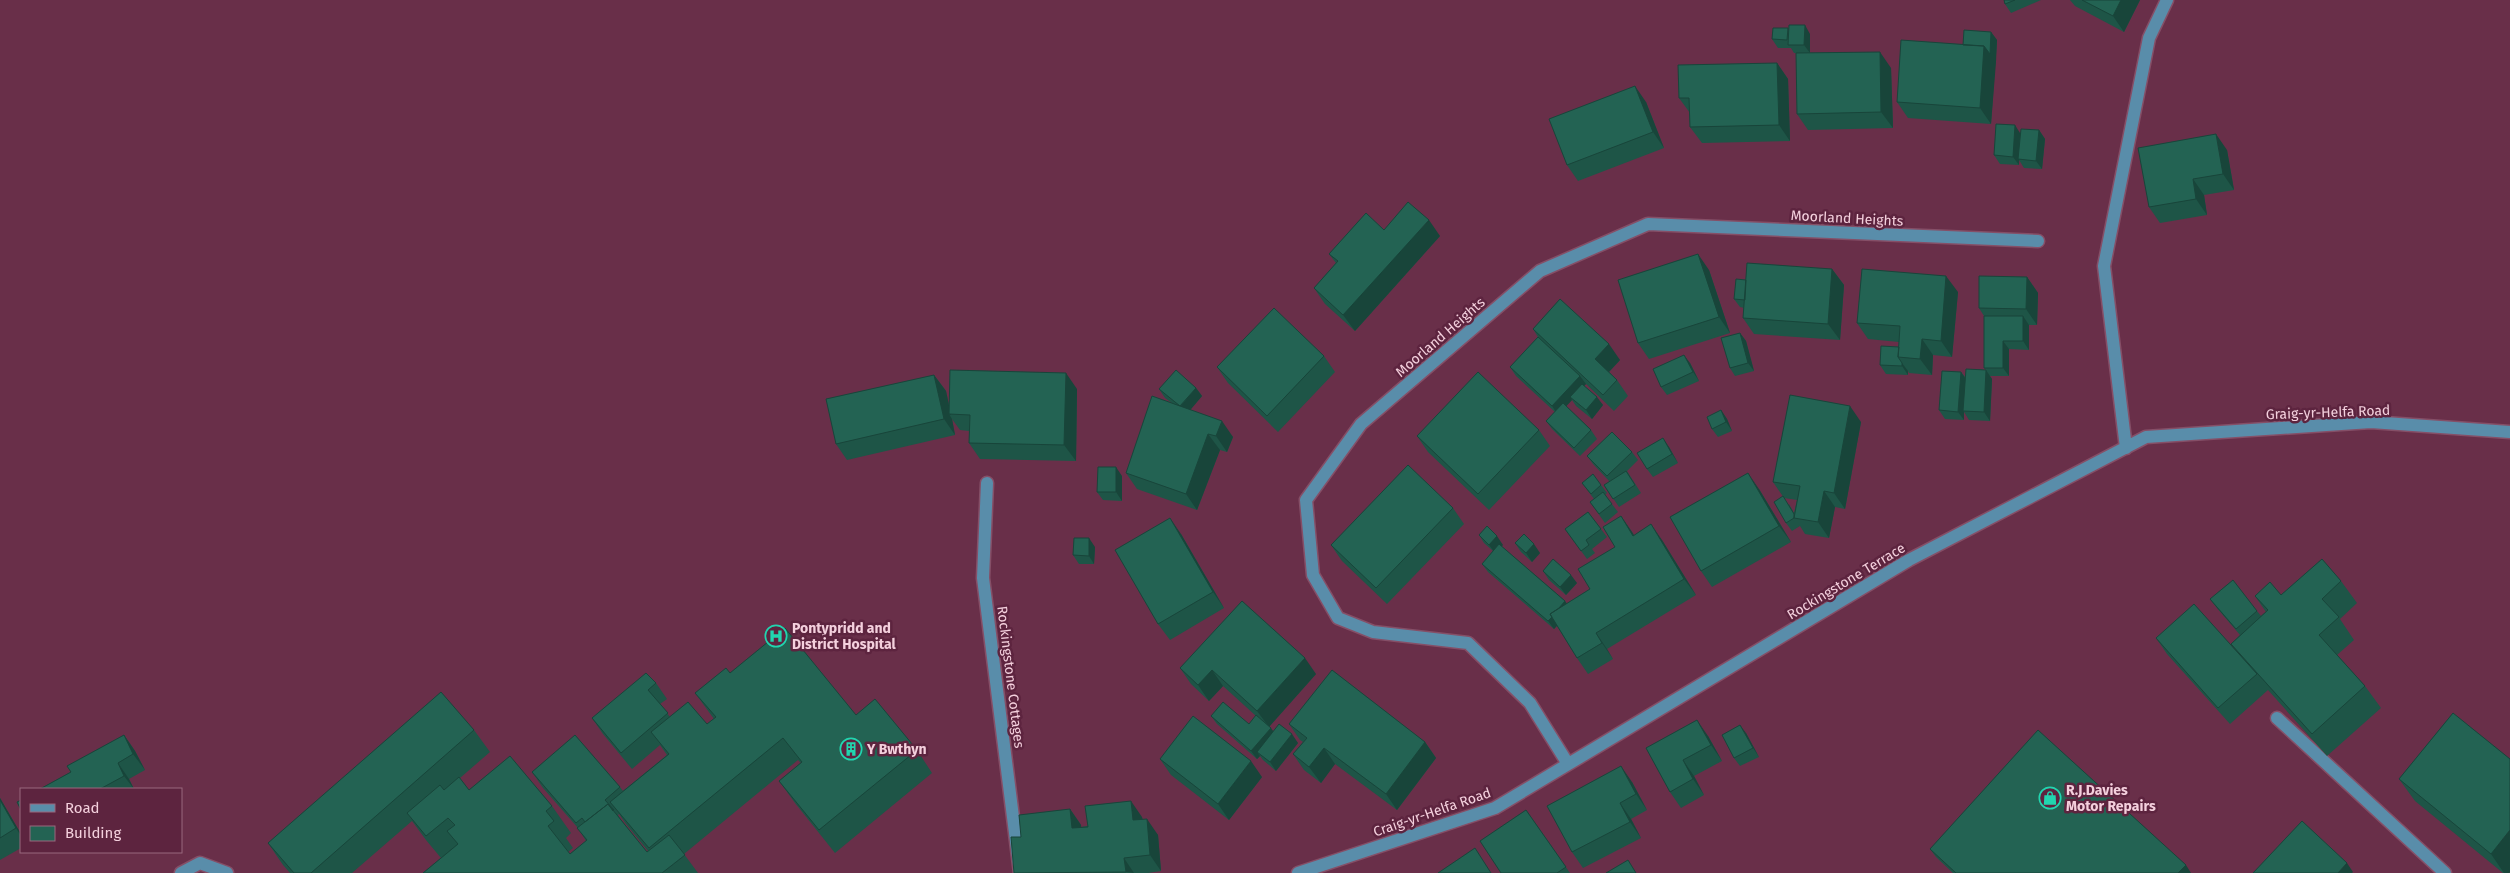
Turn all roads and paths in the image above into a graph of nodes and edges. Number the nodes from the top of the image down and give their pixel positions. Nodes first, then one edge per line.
1 (2167, 0) edge
2 (2038, 241) dead end
3 (2510, 432) edge
4 (2146, 437) joint
5 (2126, 448) junction
6 (987, 483) dead end
7 (2277, 718) edge
8 (1568, 764) junction
9 (181, 873) edge
10 (227, 873) edge
11 (1020, 873) edge
12 (1298, 873) edge
13 (2445, 873) edge

1 - 5 street
2 - 8 street, Moorland Heights
3 - 4 street, Graig-yr-Helfa Road
4 - 5 street, Rockingstone Terrace
5 - 8 street, Rockingstone Terrace
6 - 11 street, Rockingstone Cottages
7 - 13 street
8 - 12 street, Craig-yr-Helfa Road
9 - 10 street

